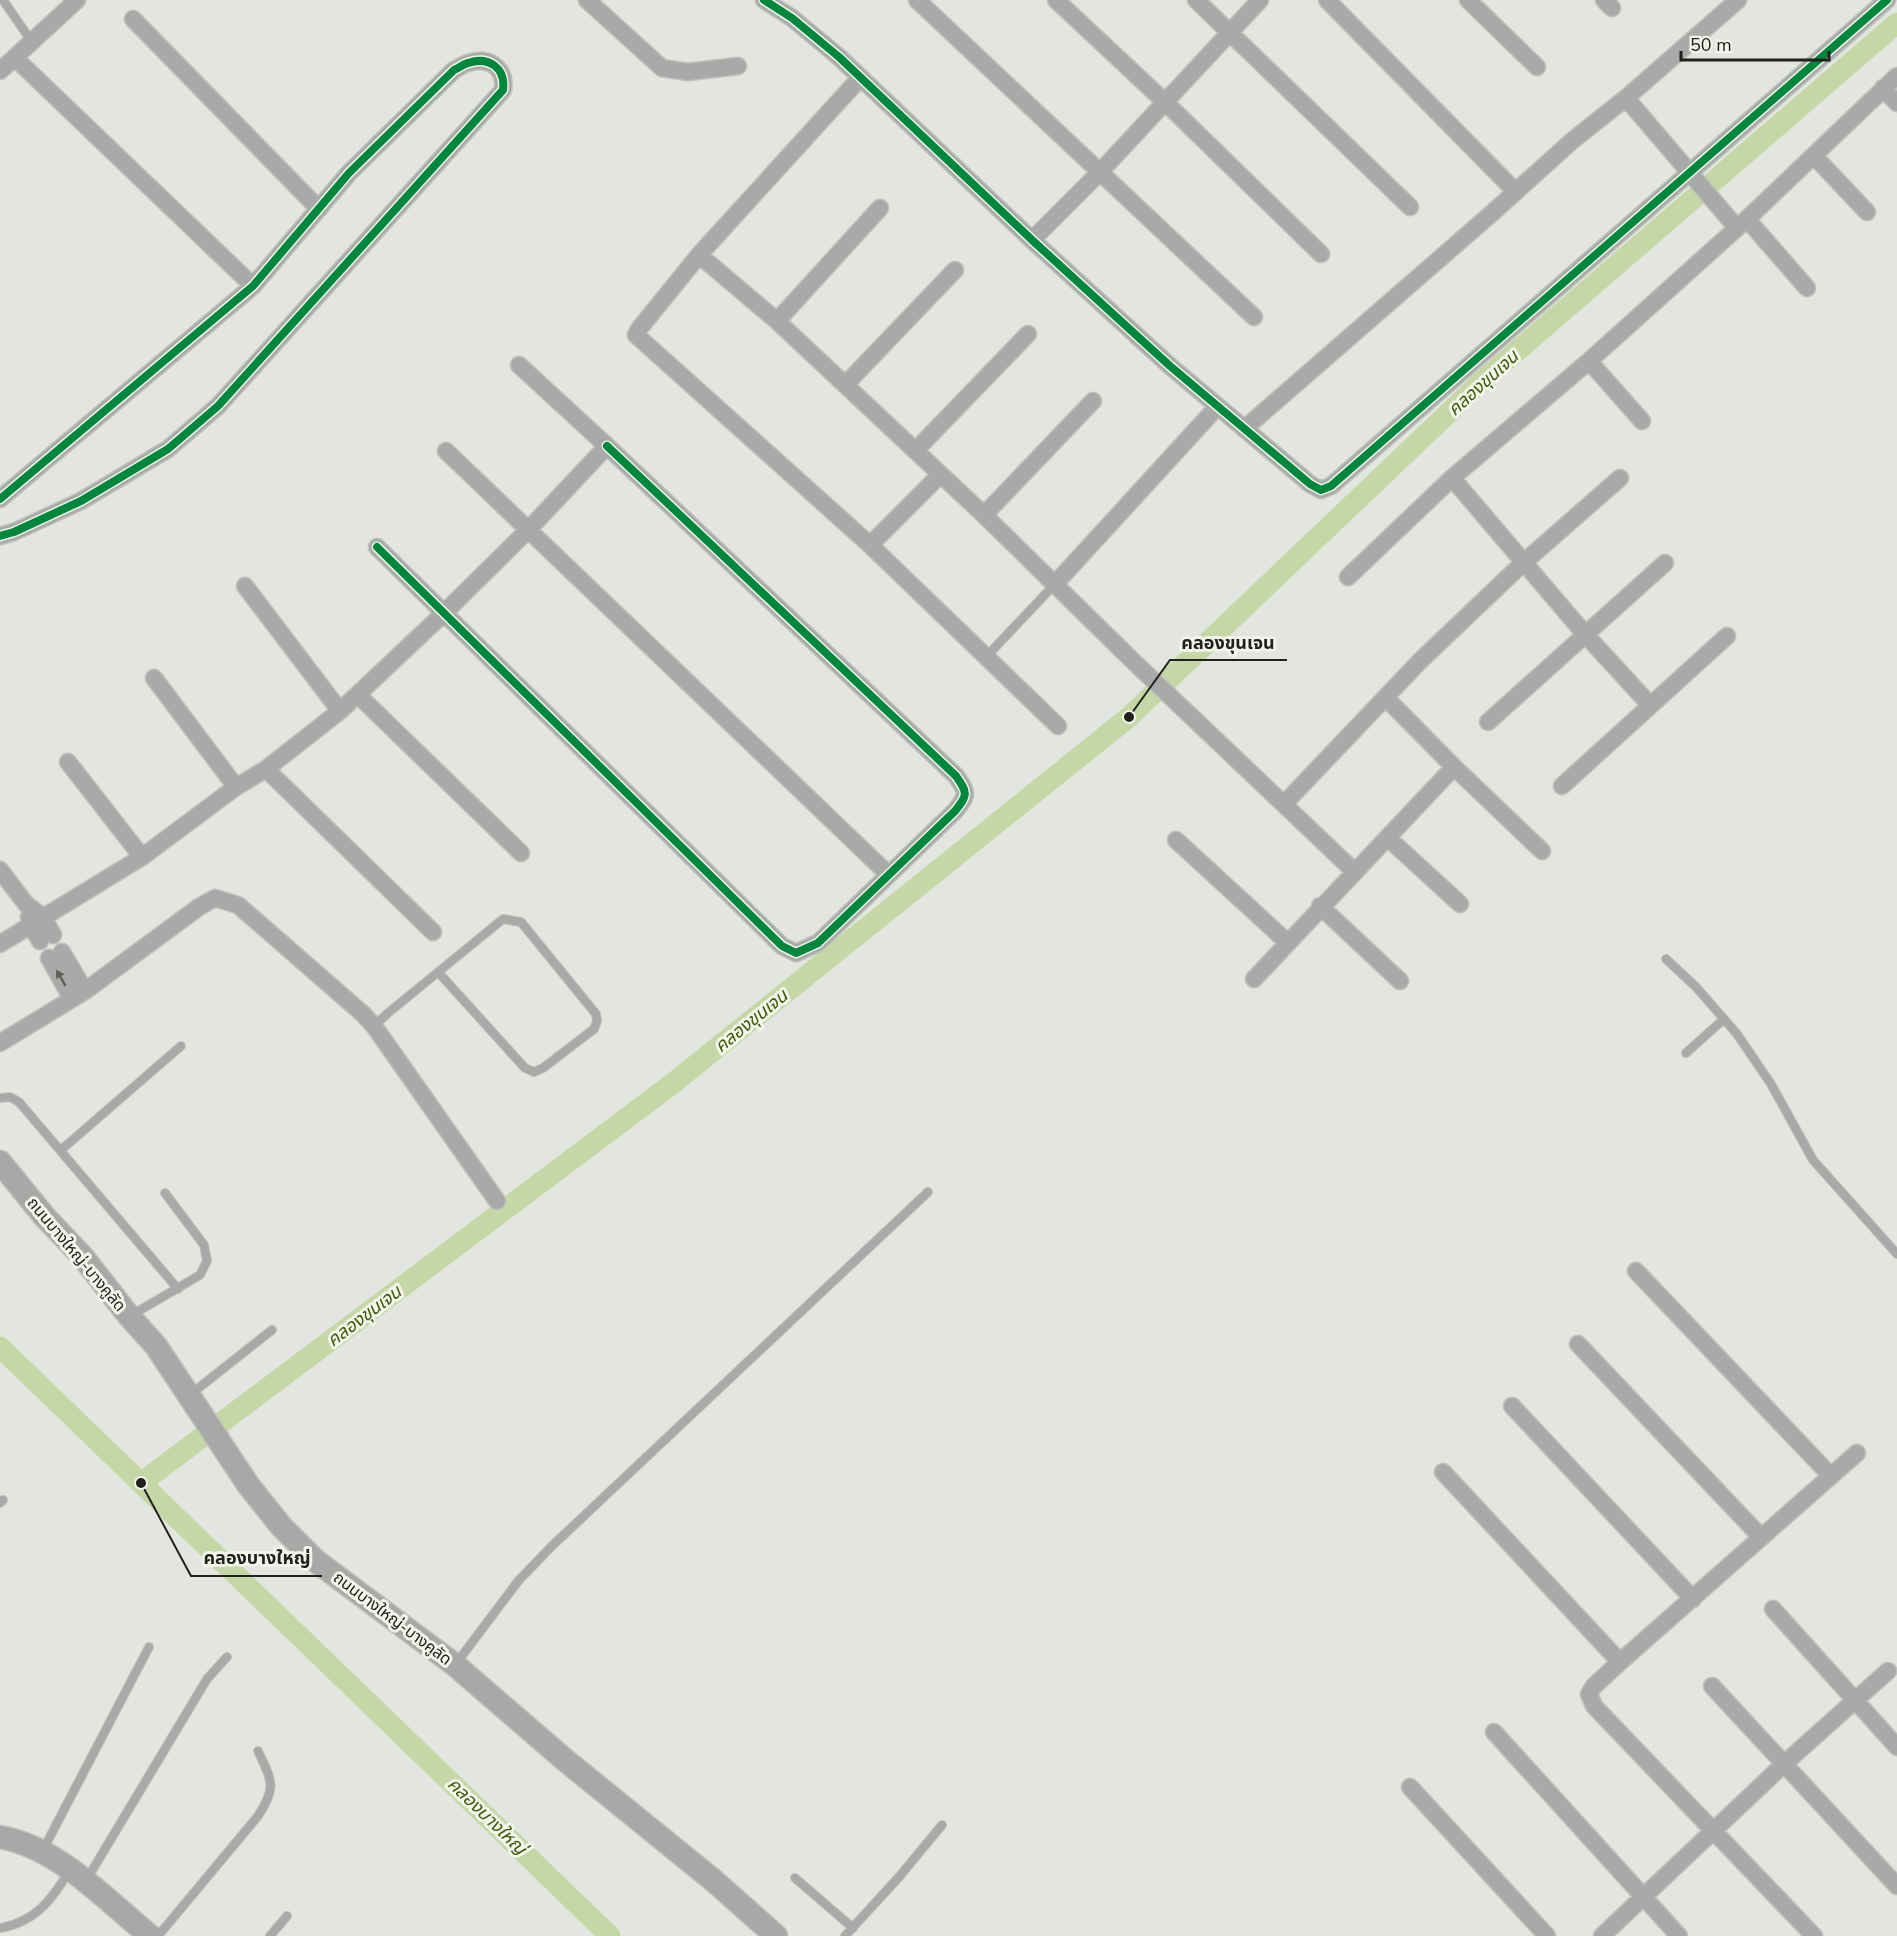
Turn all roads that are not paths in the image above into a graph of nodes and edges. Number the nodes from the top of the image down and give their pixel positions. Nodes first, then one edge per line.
1 (3, 0) edge
2 (77, 0) edge
3 (587, 0) edge
4 (764, 0) edge
5 (917, 0) edge
6 (1056, 0) edge
7 (1196, 0) edge
8 (1260, 0) edge
9 (1328, 0) edge
10 (1468, 0) edge
11 (1738, 0) edge
12 (1887, 0) edge
13 (133, 18) dead end
14 (1230, 33) junction
15 (32, 42) junction
16 (15, 58) junction
17 (738, 66) dead end
18 (1538, 67) dead end
19 (0, 71) edge
20 (1897, 76) edge
21 (860, 78) junction
22 (1883, 88) junction
23 (1626, 98) junction
24 (1166, 103) junction
25 (1897, 103) edge
26 (1814, 156) junction
27 (1100, 172) junction
28 (1692, 175) junction
29 (1516, 192) junction
30 (1410, 207) dead end
31 (880, 208) dead end
32 (319, 209) junction
33 (1867, 212) dead end
34 (1742, 224) junction
35 (1032, 240) junction
36 (1321, 254) dead end
37 (699, 255) junction
38 (955, 270) dead end
39 (253, 286) junction
40 (1807, 288) dead end
41 (1254, 317) dead end
42 (777, 321) junction
43 (1028, 334) dead end
44 (1588, 361) junction
45 (519, 365) dead end
46 (844, 385) junction
47 (1093, 401) dead end
48 (1217, 407) junction
49 (1642, 421) dead end
50 (1245, 429) junction
51 (607, 446) junction
52 (446, 451) dead end
53 (915, 451) junction
54 (940, 475) junction
55 (1452, 478) junction
56 (1620, 478) dead end
57 (0, 499) edge
58 (984, 516) junction
59 (528, 529) junction
60 (0, 536) edge
61 (870, 545) junction
62 (377, 547) dead end
63 (1665, 562) dead end
64 (1523, 563) junction
65 (1348, 577) dead end
66 (1055, 584) junction
67 (245, 586) dead end
68 (443, 614) junction
69 (1584, 633) junction
70 (1727, 636) dead end
71 (986, 657) junction
72 (154, 678) dead end
73 (358, 695) junction
74 (1386, 698) junction
75 (1650, 705) junction
76 (340, 711) junction
77 (1488, 722) dead end
78 (1058, 726) dead end
79 (68, 762) dead end
80 (1454, 767) junction
81 (266, 769) junction
82 (1562, 786) dead end
83 (236, 787) junction
84 (1284, 804) junction
85 (1388, 838) junction
86 (1176, 840) dead end
87 (1542, 851) dead end
88 (520, 853) dead end
89 (142, 857) junction
90 (0, 870) edge
91 (1355, 872) junction
92 (888, 874) junction
93 (1460, 904) dead end
94 (1320, 906) junction
95 (37, 921) junction
96 (433, 932) dead end
97 (46, 938) dead end
98 (1287, 942) junction
99 (0, 944) edge
100 (56, 955) dead end
101 (1666, 959) dead end
102 (438, 972) junction
103 (1254, 978) dead end
104 (1400, 981) dead end
105 (79, 995) junction
106 (1724, 1019) junction
107 (374, 1026) junction
108 (0, 1044) edge
109 (181, 1046) dead end
110 (1686, 1053) dead end
111 (0, 1098) edge
112 (61, 1150) junction
113 (0, 1162) edge
114 (928, 1192) dead end
115 (165, 1193) dead end
116 (497, 1201) dead end
117 (1897, 1254) edge
118 (1636, 1271) dead end
119 (178, 1289) junction
120 (129, 1316) junction
121 (272, 1330) dead end
122 (1578, 1344) dead end
123 (193, 1403) junction
124 (1512, 1406) dead end
125 (1857, 1453) dead end
126 (1443, 1472) dead end
127 (1831, 1476) junction
128 (1761, 1537) junction
129 (1693, 1599) junction
130 (1773, 1610) dead end
131 (149, 1647) dead end
132 (227, 1657) dead end
133 (1620, 1662) junction
134 (454, 1665) junction
135 (1888, 1671) dead end
136 (1712, 1686) dead end
137 (1856, 1701) junction
138 (1494, 1732) dead end
139 (1897, 1747) edge
140 (258, 1751) dead end
141 (1784, 1764) junction
142 (1410, 1787) dead end
143 (942, 1825) dead end
144 (1713, 1832) junction
145 (0, 1837) edge
146 (43, 1850) junction
147 (78, 1876) junction
148 (795, 1878) dead end
149 (1897, 1886) edge
150 (1644, 1897) junction
151 (287, 1916) dead end
152 (0, 1928) edge
153 (853, 1928) junction
154 (150, 1936) edge
155 (158, 1936) edge
156 (270, 1936) edge
157 (776, 1936) edge
158 (845, 1936) edge
159 (1547, 1936) edge
160 (1602, 1936) edge
161 (1679, 1936) edge
162 (1814, 1936) edge

1 - 15 lane
2 - 15 street
3 - 17 street
4 - 21 street
5 - 27 street
6 - 24 street
7 - 14 street
8 - 14 street
9 - 29 street
10 - 18 street
11 - 23 street
12 - 28 street
13 - 32 street
14 - 24 street
14 - 30 street
15 - 16 street
16 - 19 street
16 - 39 street
20 - 22 street
21 - 35 street
21 - 37 street
22 - 25 street
22 - 26 street
23 - 28 street
23 - 29 street
24 - 27 street
24 - 36 street
26 - 33 street
26 - 34 street
27 - 35 street
27 - 41 street
28 - 34 street
28 - 50 street
29 - 50 street
31 - 42 street
32 - 39 street
32 - 60 street
34 - 40 street
34 - 44 street
35 - 48 street
37 - 42 street
37 - 61 street
38 - 46 street
39 - 57 street
42 - 46 street
43 - 53 street
44 - 49 street
44 - 55 street
45 - 51 street
46 - 53 street
47 - 58 street
48 - 50 street
48 - 66 street
51 - 59 street
51 - 92 street
52 - 59 street
53 - 54 street
54 - 58 street
54 - 61 street
55 - 64 street
55 - 65 street
56 - 64 street
58 - 66 street
59 - 68 street
59 - 92 street
61 - 71 street
62 - 68 street
63 - 69 street
64 - 69 street
64 - 74 street
66 - 71 lane
66 - 84 street
67 - 76 street
68 - 73 street
68 - 92 street
69 - 75 street
69 - 77 street
70 - 75 street
71 - 78 street
72 - 83 street
73 - 76 street
73 - 88 street
74 - 80 street
74 - 84 street
75 - 82 street
76 - 81 street
79 - 89 street
80 - 85 street
80 - 87 street
81 - 83 street
81 - 96 street
83 - 89 street
84 - 91 street
85 - 91 street
85 - 93 street
86 - 98 street
89 - 95 street
90 - 95 street
91 - 94 street
94 - 98 street
94 - 104 street
95 - 97 street
95 - 99 street
98 - 103 street
100 - 105 street
101 - 106 lane
102 - 102 lane
102 - 107 lane
105 - 107 street
105 - 108 street
106 - 110 lane
106 - 117 lane
107 - 116 street
109 - 112 lane
111 - 112 lane
112 - 119 lane
113 - 120 street, ถนนบางใหญ่-บางคูลัด
114 - 134 lane
115 - 119 lane
118 - 127 street
119 - 120 lane
120 - 123 street, ถนนบางใหญ่-บางคูลัด
121 - 123 lane
122 - 128 street
123 - 134 street, ถนนบางใหญ่-บางคูลัด
124 - 129 street
125 - 127 street
126 - 133 street
127 - 128 street
128 - 129 street
129 - 133 street
130 - 137 street
131 - 146 lane
132 - 147 lane
133 - 144 street
134 - 157 street, ถนนบางใหญ่-บางคูลัด
135 - 137 street
136 - 141 street
137 - 139 street
137 - 141 street
138 - 150 street
140 - 155 lane
141 - 144 street
141 - 149 street
142 - 159 street
143 - 153 lane
144 - 150 street
144 - 162 street
145 - 146 street
146 - 147 street
147 - 152 lane
147 - 154 street
148 - 153 lane
150 - 160 street
150 - 161 street
151 - 156 lane
153 - 158 lane

